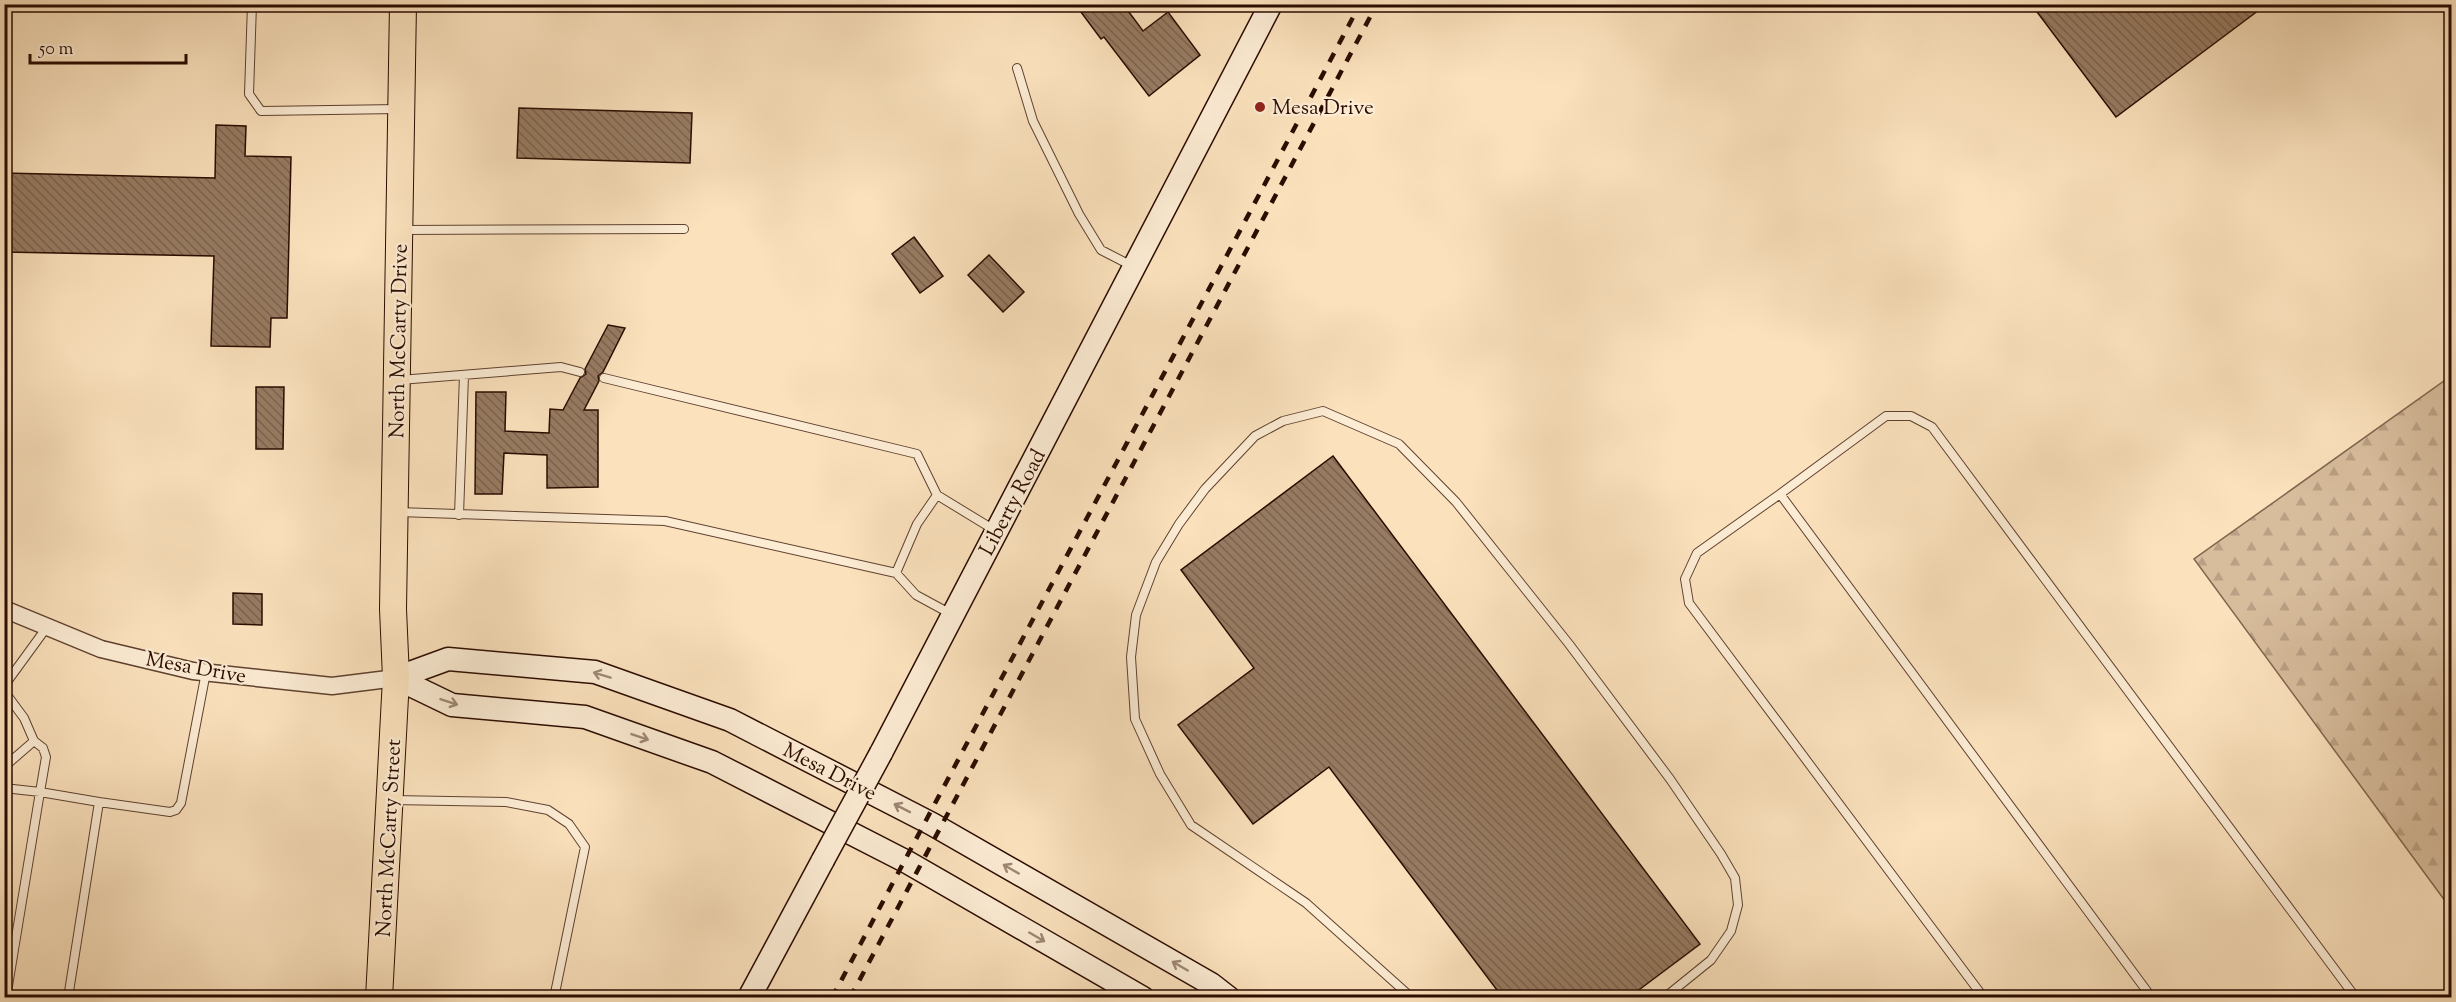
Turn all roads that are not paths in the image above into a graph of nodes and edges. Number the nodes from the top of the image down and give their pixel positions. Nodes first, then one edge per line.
1 (252, 4) edge
2 (403, 4) edge
3 (1271, 4) edge
4 (1017, 68) dead end
5 (402, 109) junction
6 (684, 229) dead end
7 (399, 230) junction
8 (1135, 267) junction
9 (580, 372) dead end
10 (464, 375) junction
11 (604, 378) dead end
12 (397, 381) junction
13 (1780, 494) junction
14 (937, 495) junction
15 (394, 512) junction
16 (459, 515) junction
17 (996, 532) junction
18 (896, 573) junction
19 (4, 609) edge
20 (953, 615) junction
21 (47, 627) junction
22 (206, 672) junction
23 (396, 678) junction
24 (4, 686) edge
25 (4, 691) edge
26 (34, 741) junction
27 (4, 767) edge
28 (4, 788) edge
29 (40, 792) junction
30 (390, 800) junction
31 (99, 802) junction
32 (6, 998) edge
33 (68, 998) edge
34 (379, 998) edge
35 (554, 998) edge
36 (749, 998) edge
37 (1143, 998) edge
38 (1229, 998) edge
39 (1412, 998) edge
40 (1664, 998) edge
41 (1984, 998) edge
42 (2152, 998) edge
43 (2356, 998) edge

1 - 5 lane
2 - 5 main road, North McCarty Drive
3 - 8 main road, Liberty Road
4 - 8 lane
5 - 7 main road, North McCarty Drive
6 - 7 lane
7 - 12 main road, North McCarty Drive
8 - 17 main road, Liberty Road
9 - 10 lane
10 - 12 lane
10 - 16 lane
11 - 14 lane
12 - 15 main road, North McCarty Drive
13 - 41 lane
13 - 42 lane
13 - 43 lane
14 - 17 lane
14 - 18 lane
15 - 16 lane
15 - 23 main road, North McCarty Drive
16 - 18 lane
17 - 20 main road, Liberty Road
18 - 20 lane
19 - 21 street, Mesa Drive
20 - 36 main road, Liberty Road, bridge
21 - 22 street, Mesa Drive
21 - 24 lane
22 - 23 street, Mesa Drive
22 - 31 lane
23 - 30 main road, North McCarty Street
23 -> 37 main road
38 -> 23 main road, Mesa Drive
25 - 26 lane
26 - 27 lane
26 - 29 lane
28 - 29 lane
29 - 31 lane
29 - 32 lane
30 - 34 main road, North McCarty Street
30 - 35 lane
31 - 33 lane
39 - 40 lane

